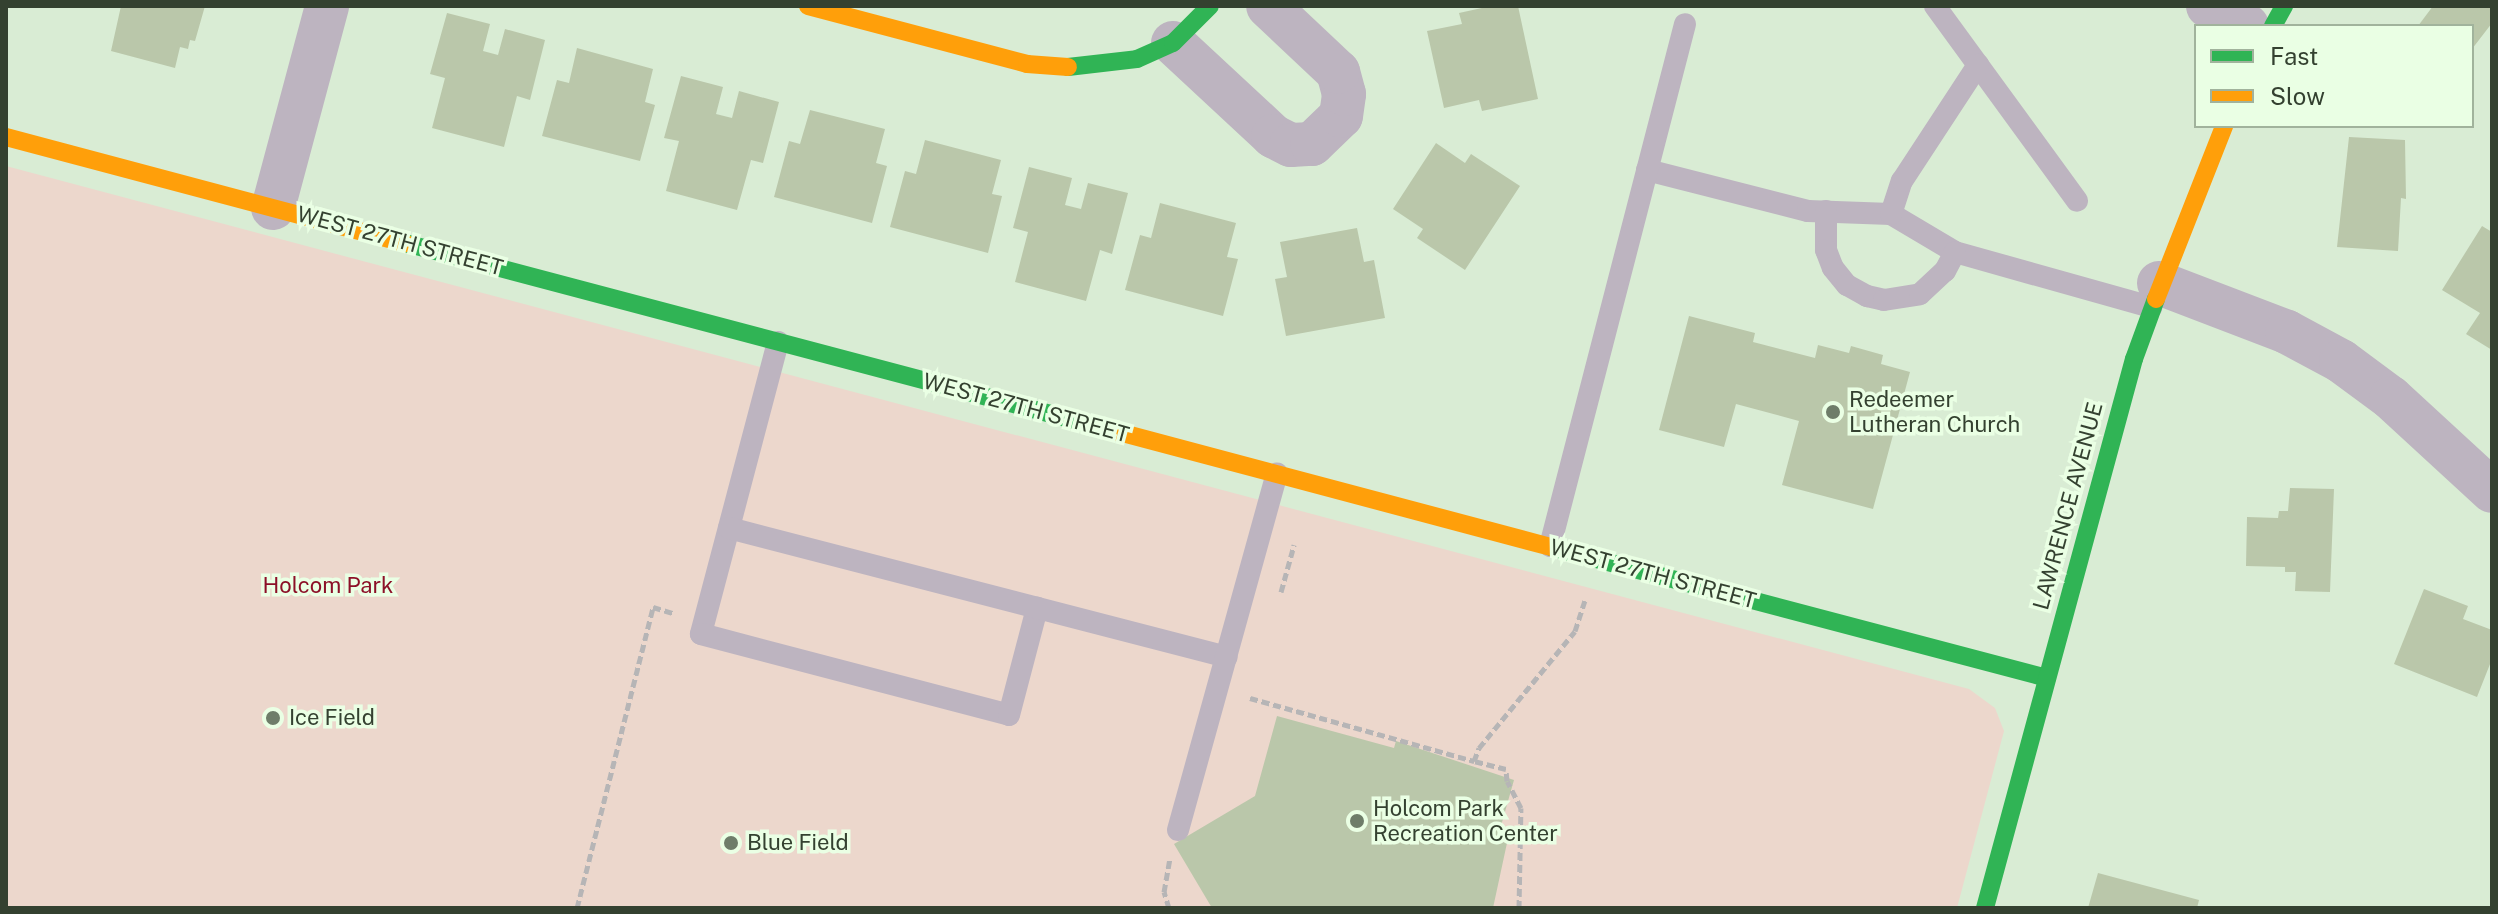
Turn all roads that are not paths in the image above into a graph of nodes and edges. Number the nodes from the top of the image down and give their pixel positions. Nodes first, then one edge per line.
1 (327, 6) edge
2 (808, 6) edge
3 (1210, 6) edge
4 (1268, 6) edge
5 (1935, 6) edge
6 (2208, 6) edge
7 (2284, 6) edge
8 (1685, 24) dead end
9 (2243, 24) edge
10 (2274, 24) edge
11 (1173, 43) junction
12 (1978, 65) junction
13 (2223, 128) edge
14 (6, 137) edge
15 (1647, 170) junction
16 (2077, 201) dead end
17 (273, 208) junction
18 (1826, 211) junction
19 (1891, 214) junction
20 (1955, 252) junction
21 (2155, 295) junction
22 (778, 342) junction
23 (1277, 474) junction
24 (2492, 491) edge
25 (729, 528) junction
26 (1550, 546) junction
27 (1037, 608) junction
28 (1227, 657) junction
29 (2047, 678) junction
30 (1178, 830) road end
31 (1985, 908) edge

1 - 17 street
2 - 11 street
3 - 11 street
4 - 11 street
5 - 12 lane
6 - 9 street
7 - 10 street
8 - 15 lane
12 - 16 lane
12 - 19 lane
13 - 21 street, LAWRENCE AVENUE
14 - 17 street, WEST 27TH STREET
15 - 18 lane
15 - 26 lane
17 - 22 street, WEST 27TH STREET
18 - 19 lane
18 - 20 lane
19 - 20 lane
20 - 21 lane
21 - 24 street
21 - 29 street, LAWRENCE AVENUE
22 - 23 street, WEST 27TH STREET
22 - 25 lane
23 - 26 street, WEST 27TH STREET
23 - 28 lane
25 - 27 lane
25 - 27 lane
26 - 29 street, WEST 27TH STREET
27 - 28 lane
28 - 30 lane
29 - 31 street, LAWRENCE AVENUE

